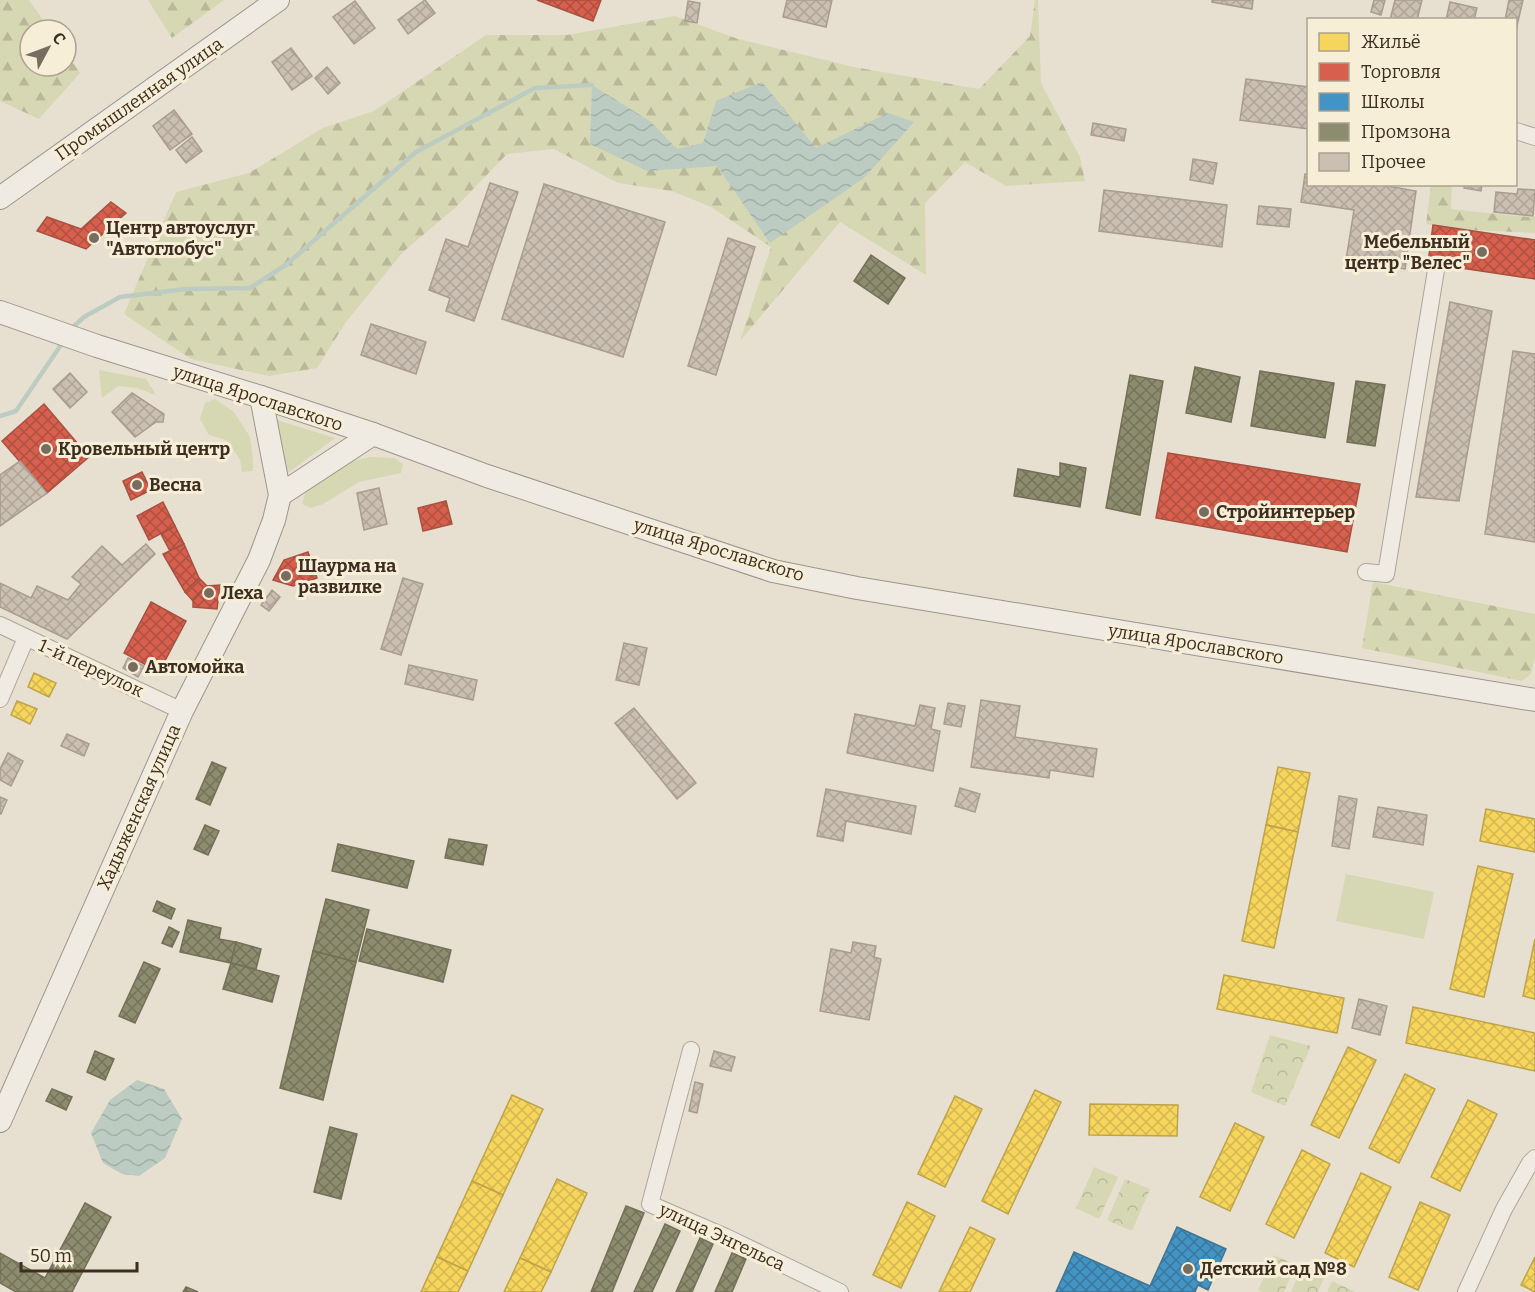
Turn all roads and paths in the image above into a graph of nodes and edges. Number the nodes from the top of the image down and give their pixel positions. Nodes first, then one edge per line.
1 (278, 0) edge
2 (1517, 132) edge
3 (1535, 137) edge
4 (0, 198) edge
5 (1437, 264) dead end
6 (0, 312) edge
7 (261, 397) junction
8 (373, 434) junction
9 (280, 495) junction
10 (1366, 572) dead end
11 (0, 625) edge
12 (26, 638) junction
13 (0, 699) edge
14 (1535, 700) edge
15 (182, 711) junction
16 (691, 1050) dead end
17 (0, 1121) edge
18 (1535, 1158) edge
19 (840, 1292) edge
20 (1466, 1292) edge

1 - 4 street, Промышленная улица
2 - 3 street
5 - 10 street
6 - 7 street, улица Ярославского
7 - 8 street, улица Ярославского
7 - 9 street, Хадыженская улица
8 - 9 street
8 - 14 street, улица Ярославского
9 - 15 street, Хадыженская улица
11 - 12 street, 1-й переулок
12 - 13 street
12 - 15 street, 1-й переулок
15 - 17 street, Хадыженская улица
16 - 19 street, улица Энгельса
18 - 20 street

